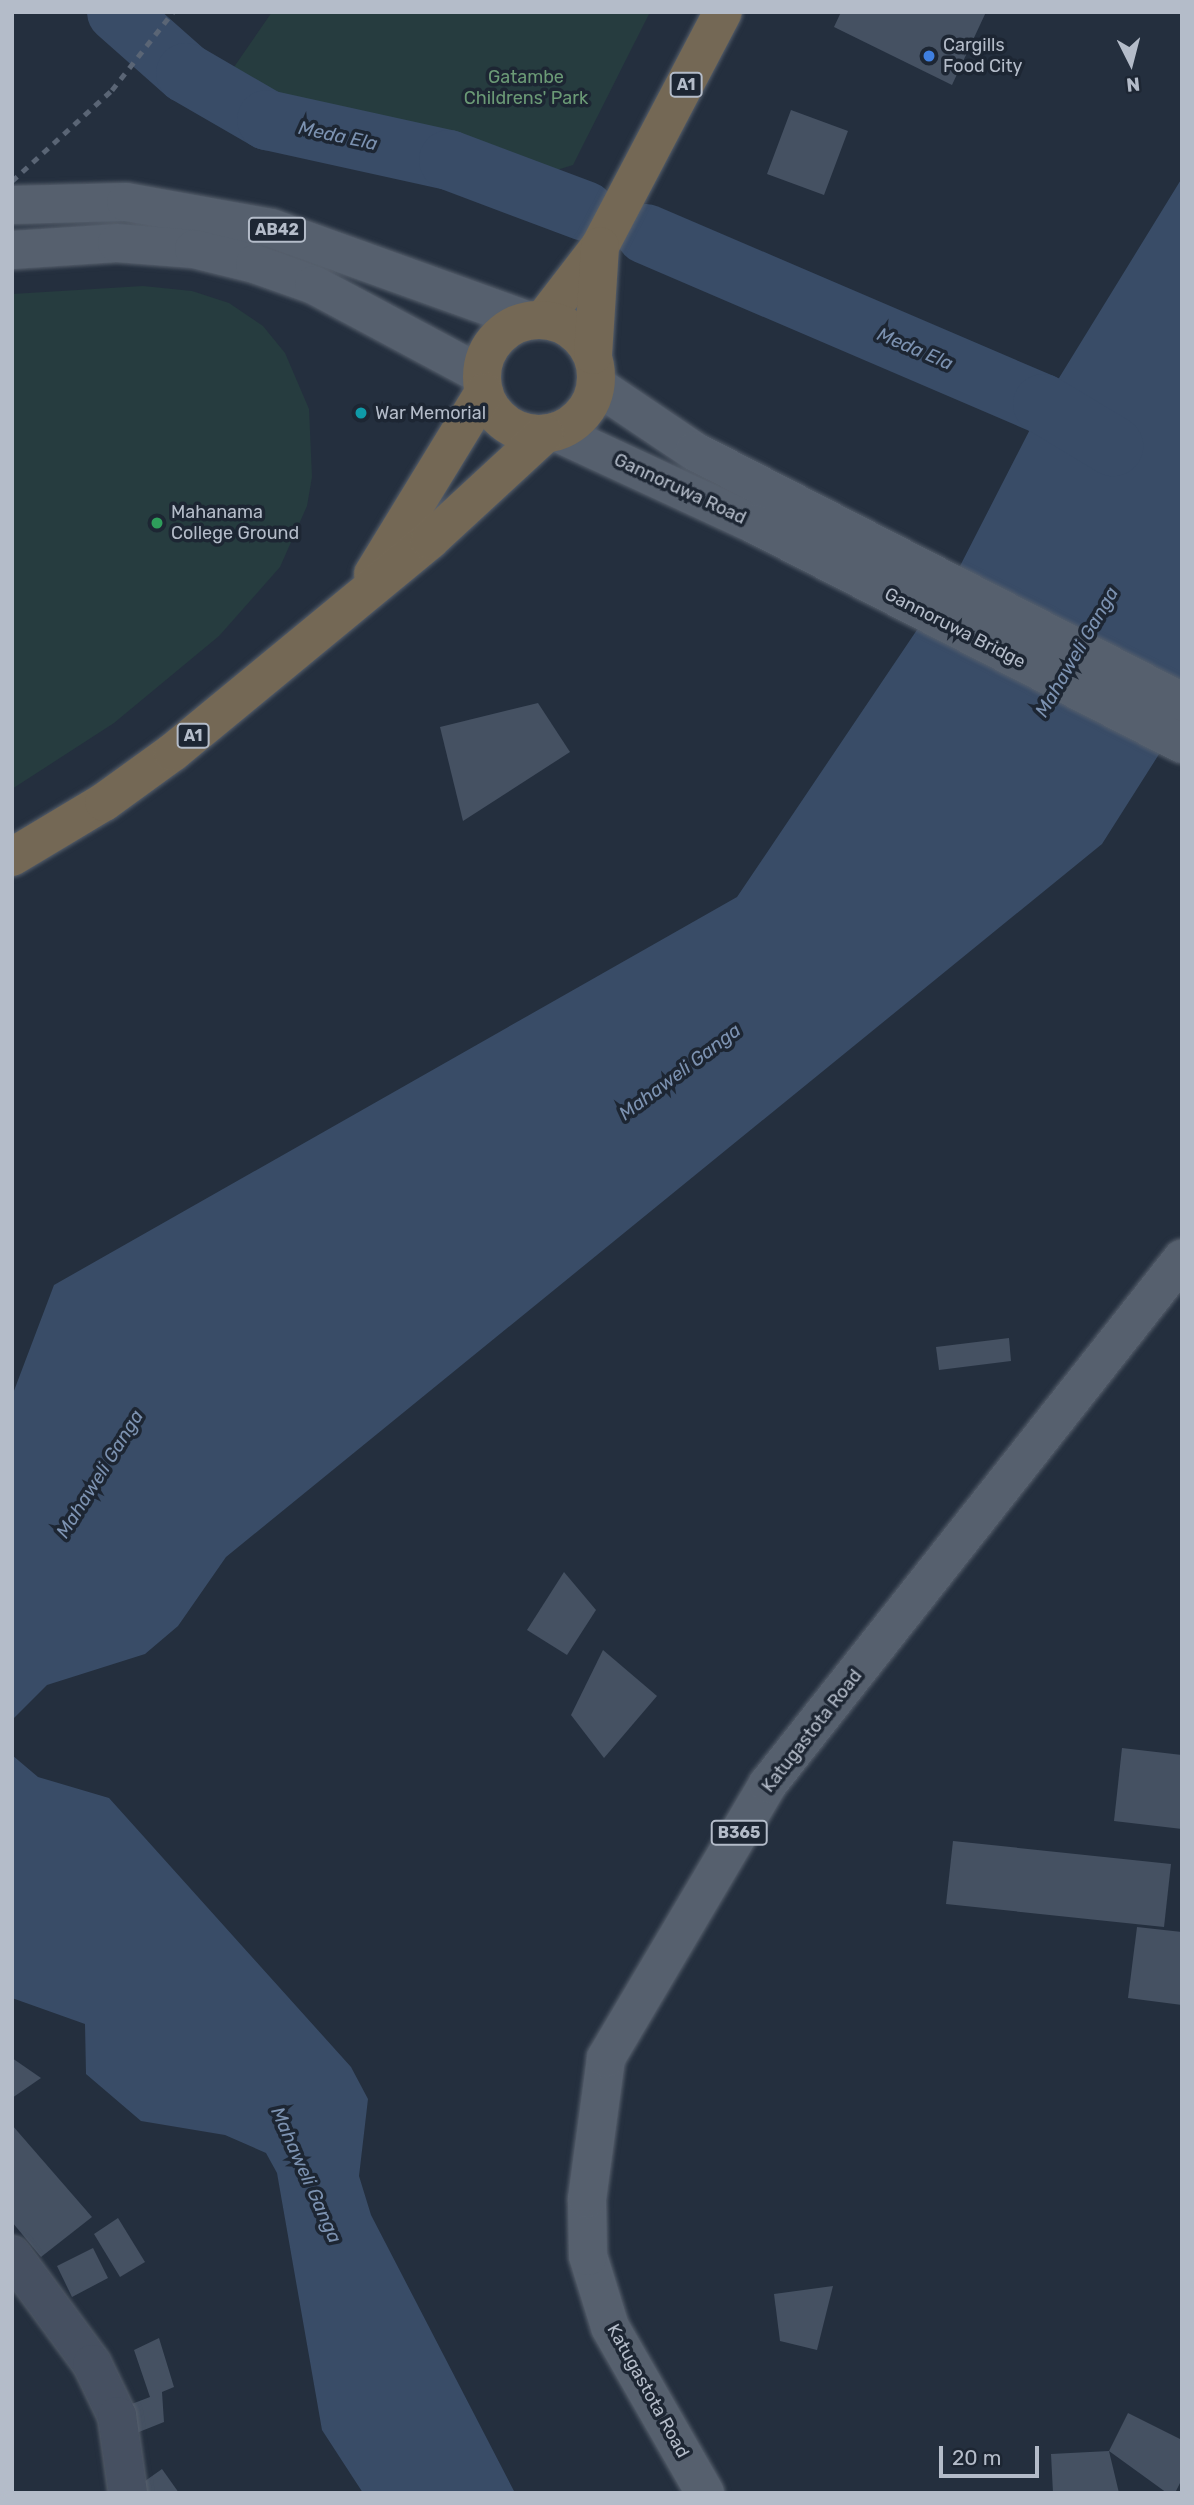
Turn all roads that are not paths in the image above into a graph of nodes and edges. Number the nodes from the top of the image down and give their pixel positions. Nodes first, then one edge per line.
1 (723, 12) edge
2 (12, 205) edge
3 (600, 246) junction
4 (12, 250) edge
5 (536, 320) junction
6 (594, 370) junction
7 (483, 384) junction
8 (551, 433) junction
9 (811, 533) junction
10 (360, 597) junction
11 (1182, 702) edge
12 (1182, 744) edge
13 (12, 858) edge
14 (1182, 1259) edge
15 (12, 2255) edge
16 (128, 2493) edge
17 (705, 2493) edge

1 - 3 highway, A1
2 - 5 main road, AB42
3 - 5 highway, A1
3 - 6 highway, A1
4 - 7 main road, AB42
5 - 6 highway
5 - 7 highway
6 - 8 highway
6 - 9 main road, Gannoruwa Road
7 - 8 highway
7 - 10 highway, A1
8 - 9 main road, Gannoruwa Road
8 - 10 highway, A1
9 - 11 main road, Gannoruwa Bridge
9 - 12 main road, Gannoruwa Bridge
10 - 13 highway, A1
14 - 17 main road, Katugastota Road / B365
15 - 16 street

